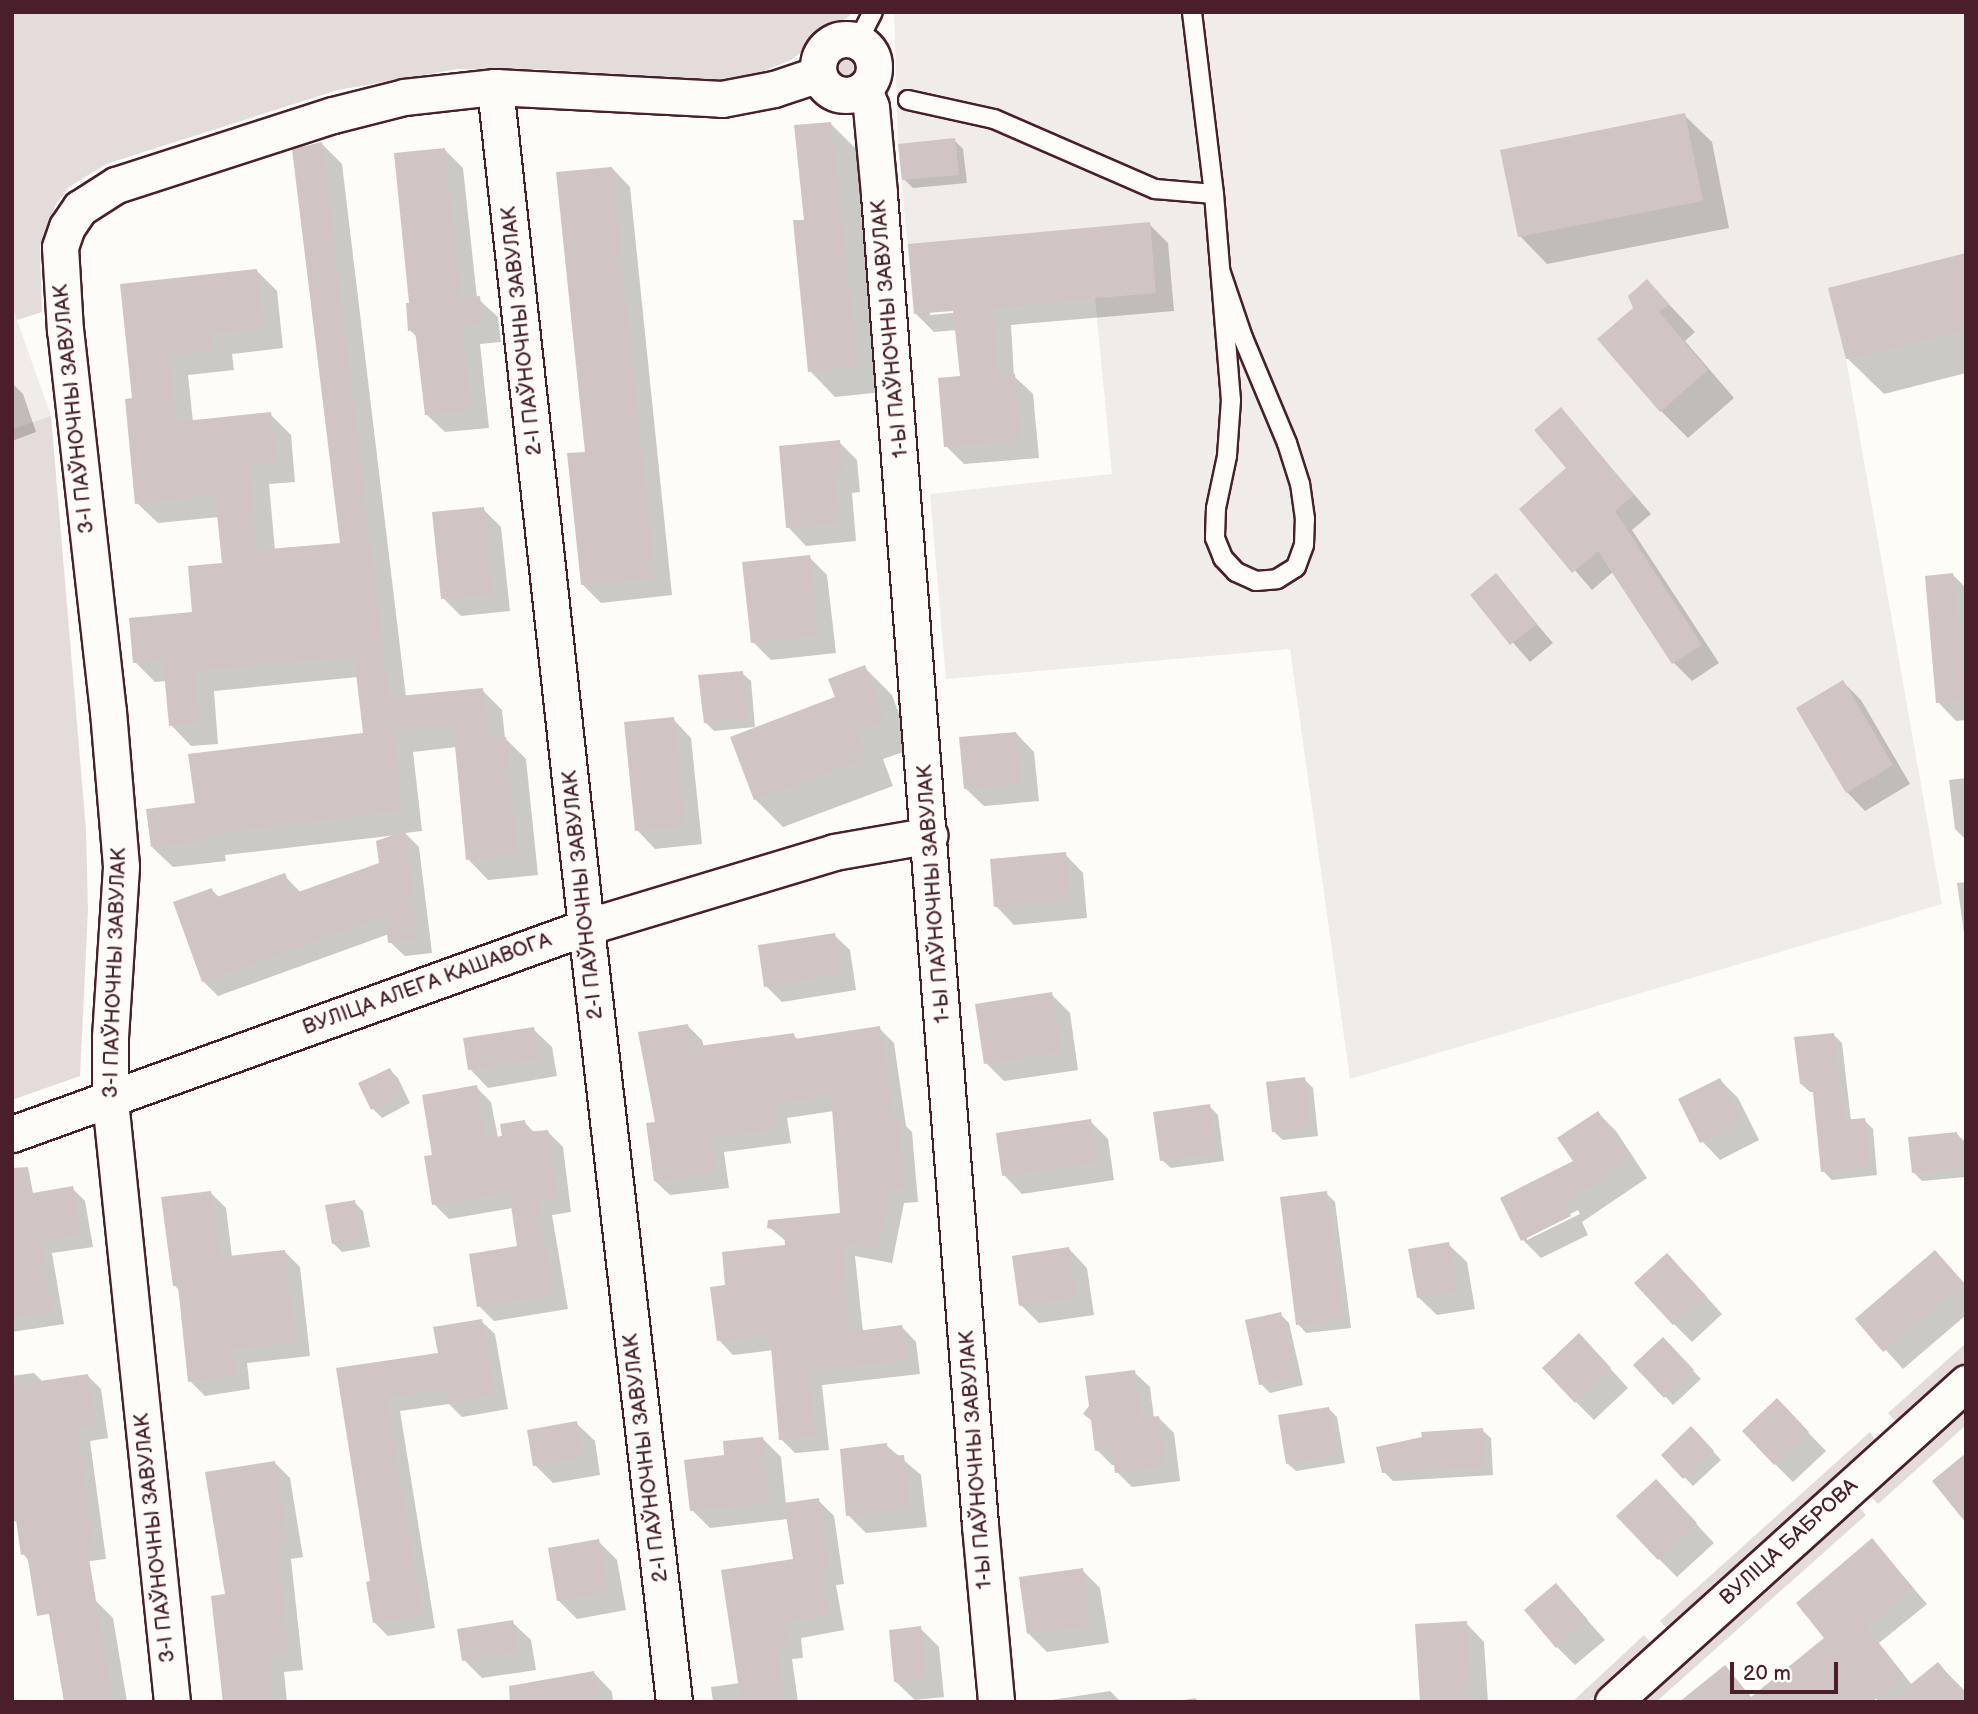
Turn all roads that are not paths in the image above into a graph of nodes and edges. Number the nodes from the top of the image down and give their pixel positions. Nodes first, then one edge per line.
1 (1192, 12) edge
2 (865, 27) edge
3 (819, 74) junction
4 (495, 87) junction
5 (864, 89) junction
6 (908, 100) dead end
7 (1214, 194) junction
8 (1221, 272) junction
9 (930, 835) junction
10 (586, 927) junction
11 (110, 1100) junction
12 (12, 1134) edge
13 (1966, 1383) edge
14 (172, 1702) edge
15 (674, 1702) edge
16 (996, 1702) edge
17 (1613, 1702) edge

1 - 7 lane
2 - 3 street, 1-Ы ПАЎНОЧНЫ ЗАВУЛАК
2 - 5 street, 1-Ы ПАЎНОЧНЫ ЗАВУЛАК
3 - 4 street
3 - 5 street
4 - 10 street, 2-І ПАЎНОЧНЫ ЗАВУЛАК
4 - 11 street, 3-І ПАЎНОЧНЫ ЗАВУЛАК
5 - 9 street, 1-Ы ПАЎНОЧНЫ ЗАВУЛАК
6 - 7 lane
7 - 8 lane
8 - 8 lane
9 - 10 street, ВУЛІЦА АЛЕГА КАШАВОГА
9 - 16 street, 1-Ы ПАЎНОЧНЫ ЗАВУЛАК
10 - 11 street, ВУЛІЦА АЛЕГА КАШАВОГА
10 - 15 street, 2-І ПАЎНОЧНЫ ЗАВУЛАК
11 - 12 street, ВУЛІЦА АЛЕГА КАШАВОГА
11 - 14 street, 3-І ПАЎНОЧНЫ ЗАВУЛАК
13 - 17 street, ВУЛІЦА БАБРОВА

